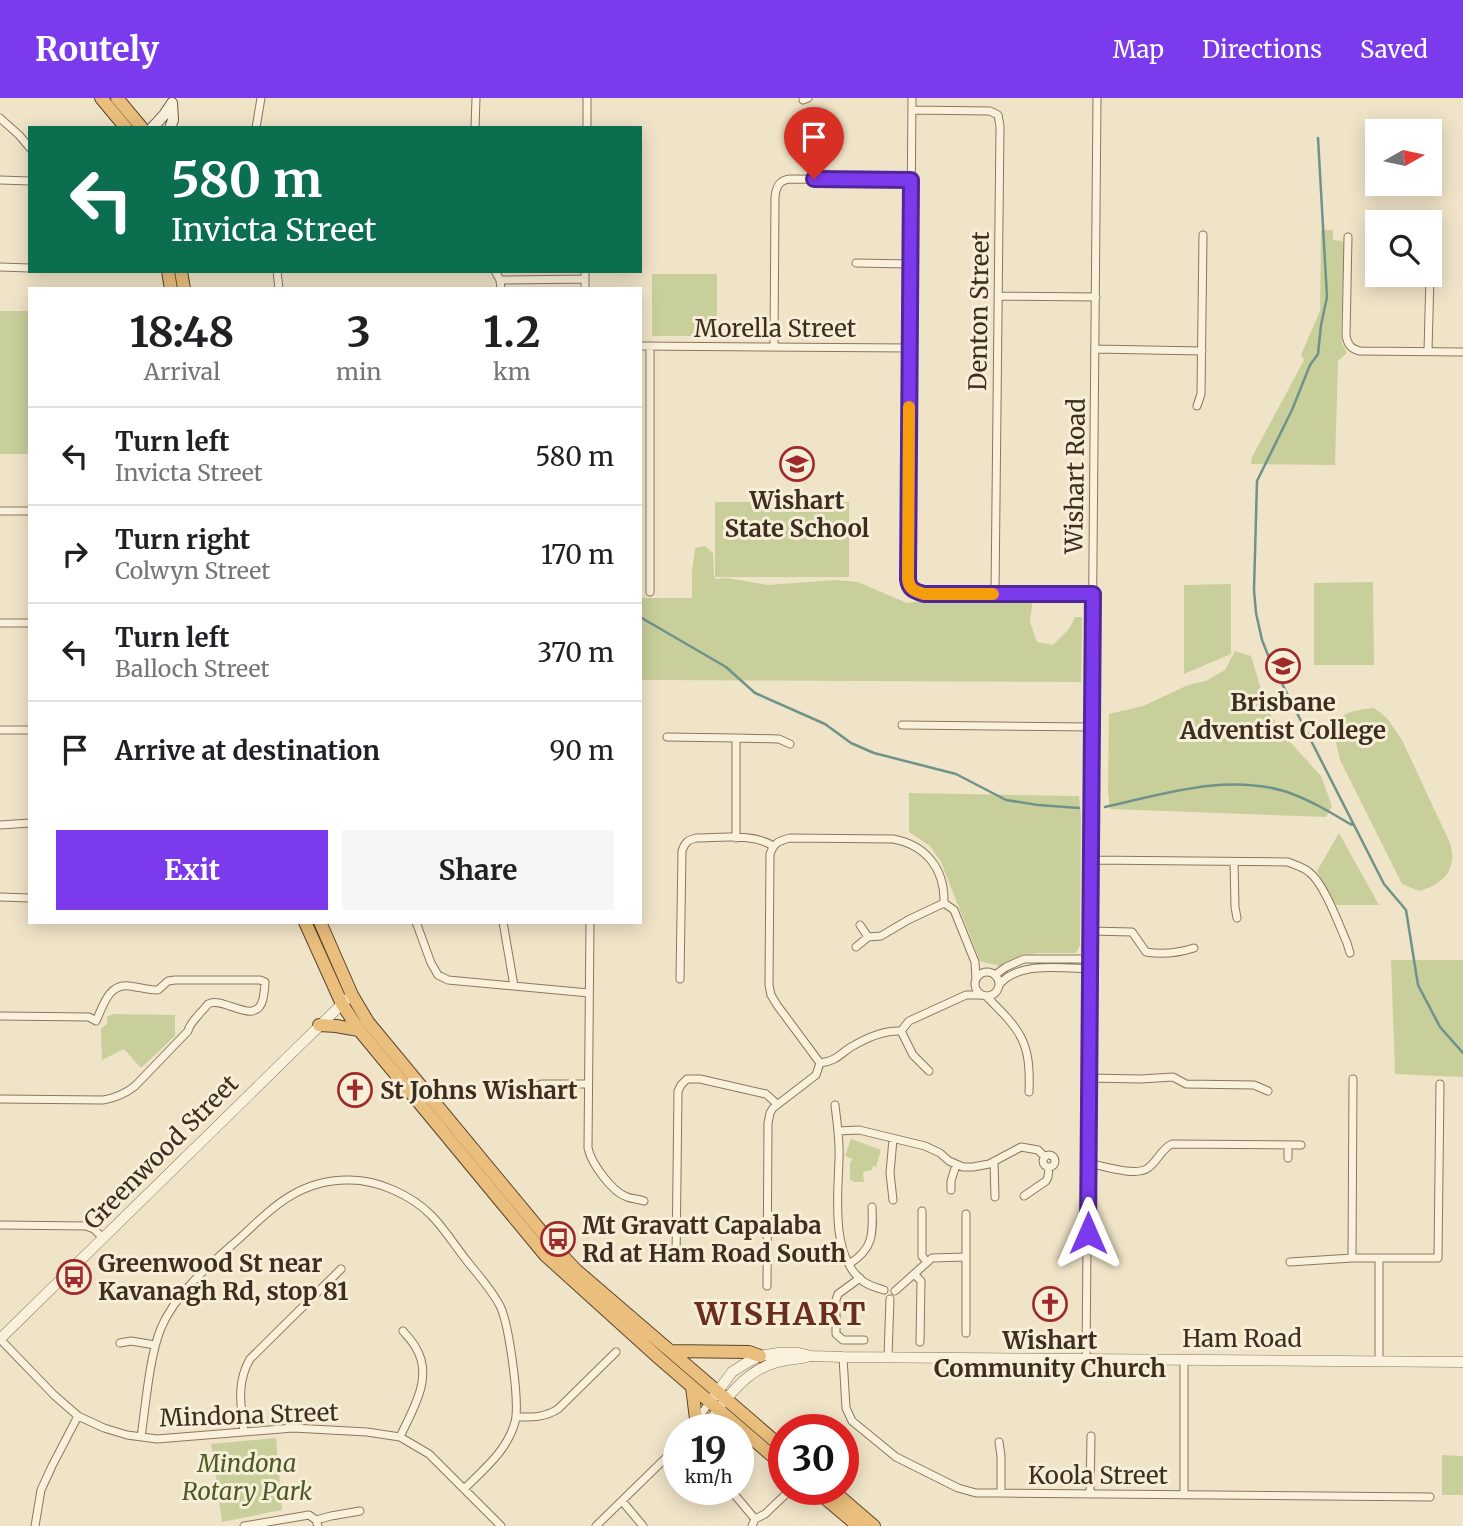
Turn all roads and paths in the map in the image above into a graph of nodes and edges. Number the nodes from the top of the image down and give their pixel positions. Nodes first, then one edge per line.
1 (101, 98) edge
2 (117, 98) edge
3 (261, 98) edge
4 (476, 98) edge
5 (912, 98) edge
6 (1097, 98) edge
7 (587, 99) edge
8 (173, 101) edge
9 (912, 110) junction
10 (0, 118) edge
11 (125, 126) edge
12 (140, 126) edge
13 (154, 126) edge
14 (171, 126) edge
15 (256, 126) edge
16 (475, 126) edge
17 (587, 126) edge
18 (28, 146) edge
19 (0, 180) edge
20 (911, 180) junction
21 (28, 181) edge
22 (1203, 234) dead end
23 (1348, 237) dead end
24 (856, 263) dead end
25 (910, 264) junction
26 (0, 267) edge
27 (28, 268) edge
28 (585, 275) edge
29 (501, 284) edge
30 (1430, 287) edge
31 (999, 296) junction
32 (1096, 297) junction
33 (642, 346) edge
34 (650, 346) junction
35 (774, 347) junction
36 (909, 348) junction
37 (1095, 349) junction
38 (1202, 351) junction
39 (1429, 351) junction
40 (1463, 352) edge
41 (1197, 406) dead end
42 (0, 511) edge
43 (28, 511) edge
44 (650, 592) dead end
45 (995, 594) junction
46 (1093, 594) junction
47 (0, 623) edge
48 (28, 624) edge
49 (902, 726) dead end
50 (1092, 727) junction
51 (0, 730) edge
52 (28, 730) edge
53 (667, 737) dead end
54 (736, 738) junction
55 (790, 744) dead end
56 (28, 823) edge
57 (0, 825) edge
58 (736, 838) junction
59 (773, 846) junction
60 (1090, 860) junction
61 (1234, 862) junction
62 (0, 897) edge
63 (28, 898) edge
64 (944, 903) junction
65 (1237, 918) dead end
66 (306, 924) edge
67 (321, 924) edge
68 (417, 924) edge
69 (503, 924) edge
70 (590, 924) edge
71 (860, 925) dead end
72 (1090, 931) junction
73 (869, 937) junction
74 (856, 947) dead end
75 (1194, 948) dead end
76 (1350, 953) dead end
77 (1090, 959) junction
78 (975, 962) junction
79 (1090, 969) junction
80 (986, 972) junction
81 (995, 975) junction
82 (680, 979) dead end
83 (976, 982) junction
84 (514, 986) junction
85 (998, 988) junction
86 (589, 993) junction
87 (966, 995) junction
88 (984, 995) junction
89 (347, 1000) junction
90 (998, 1007) junction
91 (0, 1016) edge
92 (319, 1025) junction
93 (359, 1030) junction
94 (901, 1031) junction
95 (820, 1063) junction
96 (929, 1071) dead end
97 (1088, 1078) junction
98 (1353, 1079) dead end
99 (1440, 1083) dead end
100 (588, 1084) junction
101 (530, 1089) dead end
102 (1029, 1091) dead end
103 (1268, 1091) dead end
104 (0, 1099) edge
105 (777, 1104) junction
106 (835, 1105) dead end
107 (838, 1131) junction
108 (893, 1139) junction
109 (1288, 1145) junction
110 (1301, 1145) dead end
111 (1288, 1158) dead end
112 (994, 1161) junction
113 (1088, 1163) junction
114 (956, 1165) junction
115 (951, 1190) dead end
116 (1024, 1196) dead end
117 (995, 1198) dead end
118 (893, 1200) dead end
119 (644, 1201) dead end
120 (872, 1207) dead end
121 (922, 1211) dead end
122 (966, 1214) dead end
123 (0, 1225) edge
124 (103, 1238) junction
125 (966, 1257) junction
126 (1352, 1258) junction
127 (676, 1259) dead end
128 (1379, 1259) junction
129 (927, 1262) junction
130 (1290, 1262) dead end
131 (849, 1264) junction
132 (341, 1269) dead end
133 (914, 1274) junction
134 (860, 1278) junction
135 (767, 1286) dead end
136 (884, 1290) dead end
137 (895, 1291) dead end
138 (890, 1299) dead end
139 (403, 1331) dead end
140 (966, 1333) dead end
141 (0, 1339) edge
142 (864, 1340) dead end
143 (120, 1342) dead end
144 (920, 1342) dead end
145 (155, 1345) junction
146 (616, 1352) dead end
147 (670, 1352) junction
148 (760, 1356) junction
149 (811, 1356) junction
150 (844, 1357) junction
151 (888, 1357) junction
152 (1086, 1359) junction
153 (1184, 1359) junction
154 (1379, 1360) junction
155 (1463, 1362) edge
156 (692, 1387) junction
157 (717, 1401) junction
158 (695, 1414) edge
159 (706, 1414) edge
160 (727, 1414) edge
161 (78, 1416) junction
162 (516, 1417) junction
163 (244, 1432) junction
164 (1091, 1436) dead end
165 (141, 1437) junction
166 (400, 1437) junction
167 (768, 1438) edge
168 (754, 1442) edge
169 (999, 1442) dead end
170 (768, 1453) edge
171 (663, 1461) edge
172 (464, 1489) junction
173 (1001, 1493) junction
174 (1090, 1494) junction
175 (1184, 1494) junction
176 (1430, 1497) dead end
177 (622, 1501) junction
178 (742, 1505) edge
179 (774, 1505) edge
180 (833, 1505) edge
181 (850, 1505) edge
182 (360, 1511) dead end
183 (754, 1522) edge
184 (317, 1523) edge
185 (35, 1526) edge
186 (244, 1526) edge
187 (500, 1526) edge
188 (596, 1526) edge
189 (643, 1526) edge
190 (858, 1526) edge
191 (874, 1526) edge

1 - 11 highway
2 - 12 highway
3 - 15 street
4 - 16 street
5 - 9 street
6 - 32 street, Wishart Road
7 - 17 street
8 - 13 main road
8 - 14 main road
9 - 20 street
9 - 31 street, Denton Street
10 - 18 street
19 - 21 street
20 - 25 street
20 - 35 street
22 - 38 street
23 - 39 street
24 - 25 street
25 - 36 street
26 - 27 street
28 - 29 street
30 - 39 street
31 - 32 street
31 - 45 street, Denton Street
32 - 37 street, Wishart Road
33 - 34 street, Morella Street
34 - 35 street, Morella Street
34 - 44 street
35 - 36 street, Morella Street
36 - 45 street
37 - 38 street
37 - 46 street, Wishart Road
38 - 41 street
39 - 40 street
42 - 43 street
45 - 46 street
46 - 50 street, Wishart Road
47 - 48 street
49 - 50 street
50 - 60 street, Wishart Road
51 - 52 street
53 - 54 street
54 - 55 street
54 - 58 street
56 - 57 street
58 - 59 street
58 - 82 street
59 - 64 street
59 - 95 street
60 - 61 street
60 - 72 street, Wishart Road
61 - 65 street
61 - 76 street
62 - 63 street
64 - 73 street
64 - 78 street
66 - 89 highway
67 - 89 highway
68 - 84 street
69 - 84 street
70 - 86 street
71 - 73 street
72 - 75 street
72 - 77 street, Wishart Road
73 - 74 street
77 - 79 street, Wishart Road
77 - 81 street
78 - 80 street
78 - 83 street
79 - 85 street
79 - 97 street, Wishart Road
80 - 81 street
80 - 83 street
81 - 85 street
83 - 87 street
83 - 88 street
84 - 86 street
85 - 88 street
85 - 90 street
86 - 100 street
87 - 88 street
87 - 94 street
88 - 90 street
89 - 92 street, Greenwood Street
89 - 93 highway
89 - 147 highway
90 - 102 street
91 - 104 street
92 - 93 highway
92 - 124 street, Greenwood Street
93 - 156 highway
94 - 95 street
94 - 96 street
95 - 105 street
97 - 103 street
97 - 113 street, Wishart Road
98 - 126 street
99 - 128 street
100 - 101 street
100 - 119 street
105 - 127 street
105 - 135 street
106 - 107 street
107 - 108 street
107 - 131 street
108 - 114 street
108 - 118 street
109 - 110 street
109 - 111 street
109 - 113 street
112 - 114 street
112 - 116 street
112 - 117 street
113 - 152 street, Wishart Road
114 - 115 street
120 - 131 street
121 - 129 street
122 - 125 street
123 - 124 street
124 - 141 street, Greenwood Street
125 - 129 street
125 - 140 street
126 - 128 street
126 - 130 street
128 - 154 street
129 - 133 street
131 - 134 street
132 - 163 street
133 - 137 street
133 - 144 street
134 - 136 street
134 - 142 street
138 - 151 street
139 - 166 street
141 - 161 street, Mindona Street
143 - 145 street
145 - 162 street
145 - 165 street
146 - 162 street
147 - 148 highway
147 - 157 highway
148 - 149 street, Ham Road
148 - 157 street, Ham Road
149 - 150 street, Ham Road
149 - 157 street, Ham Road
150 - 151 street, Ham Road
150 - 173 street, Koola Street
151 - 152 street, Ham Road
152 - 153 street, Ham Road
153 - 154 street, Ham Road
153 - 175 street
154 - 155 street, Ham Road
156 - 157 highway
156 - 158 highway
157 - 159 street
157 - 160 highway
157 - 167 highway
161 - 165 street, Mindona Street
161 - 185 street
162 - 172 street
163 - 165 street, Mindona Street
163 - 166 street, Mindona Street
164 - 174 street
166 - 172 street, Mindona Street
168 - 170 highway
169 - 173 street
171 - 177 street
172 - 187 street, Mindona Street
173 - 174 street, Koola Street
174 - 175 street, Koola Street
175 - 176 street, Koola Street
177 - 188 street
177 - 189 street
178 - 183 street
179 - 183 street
180 - 190 highway
181 - 191 highway
182 - 184 street
184 - 186 street

